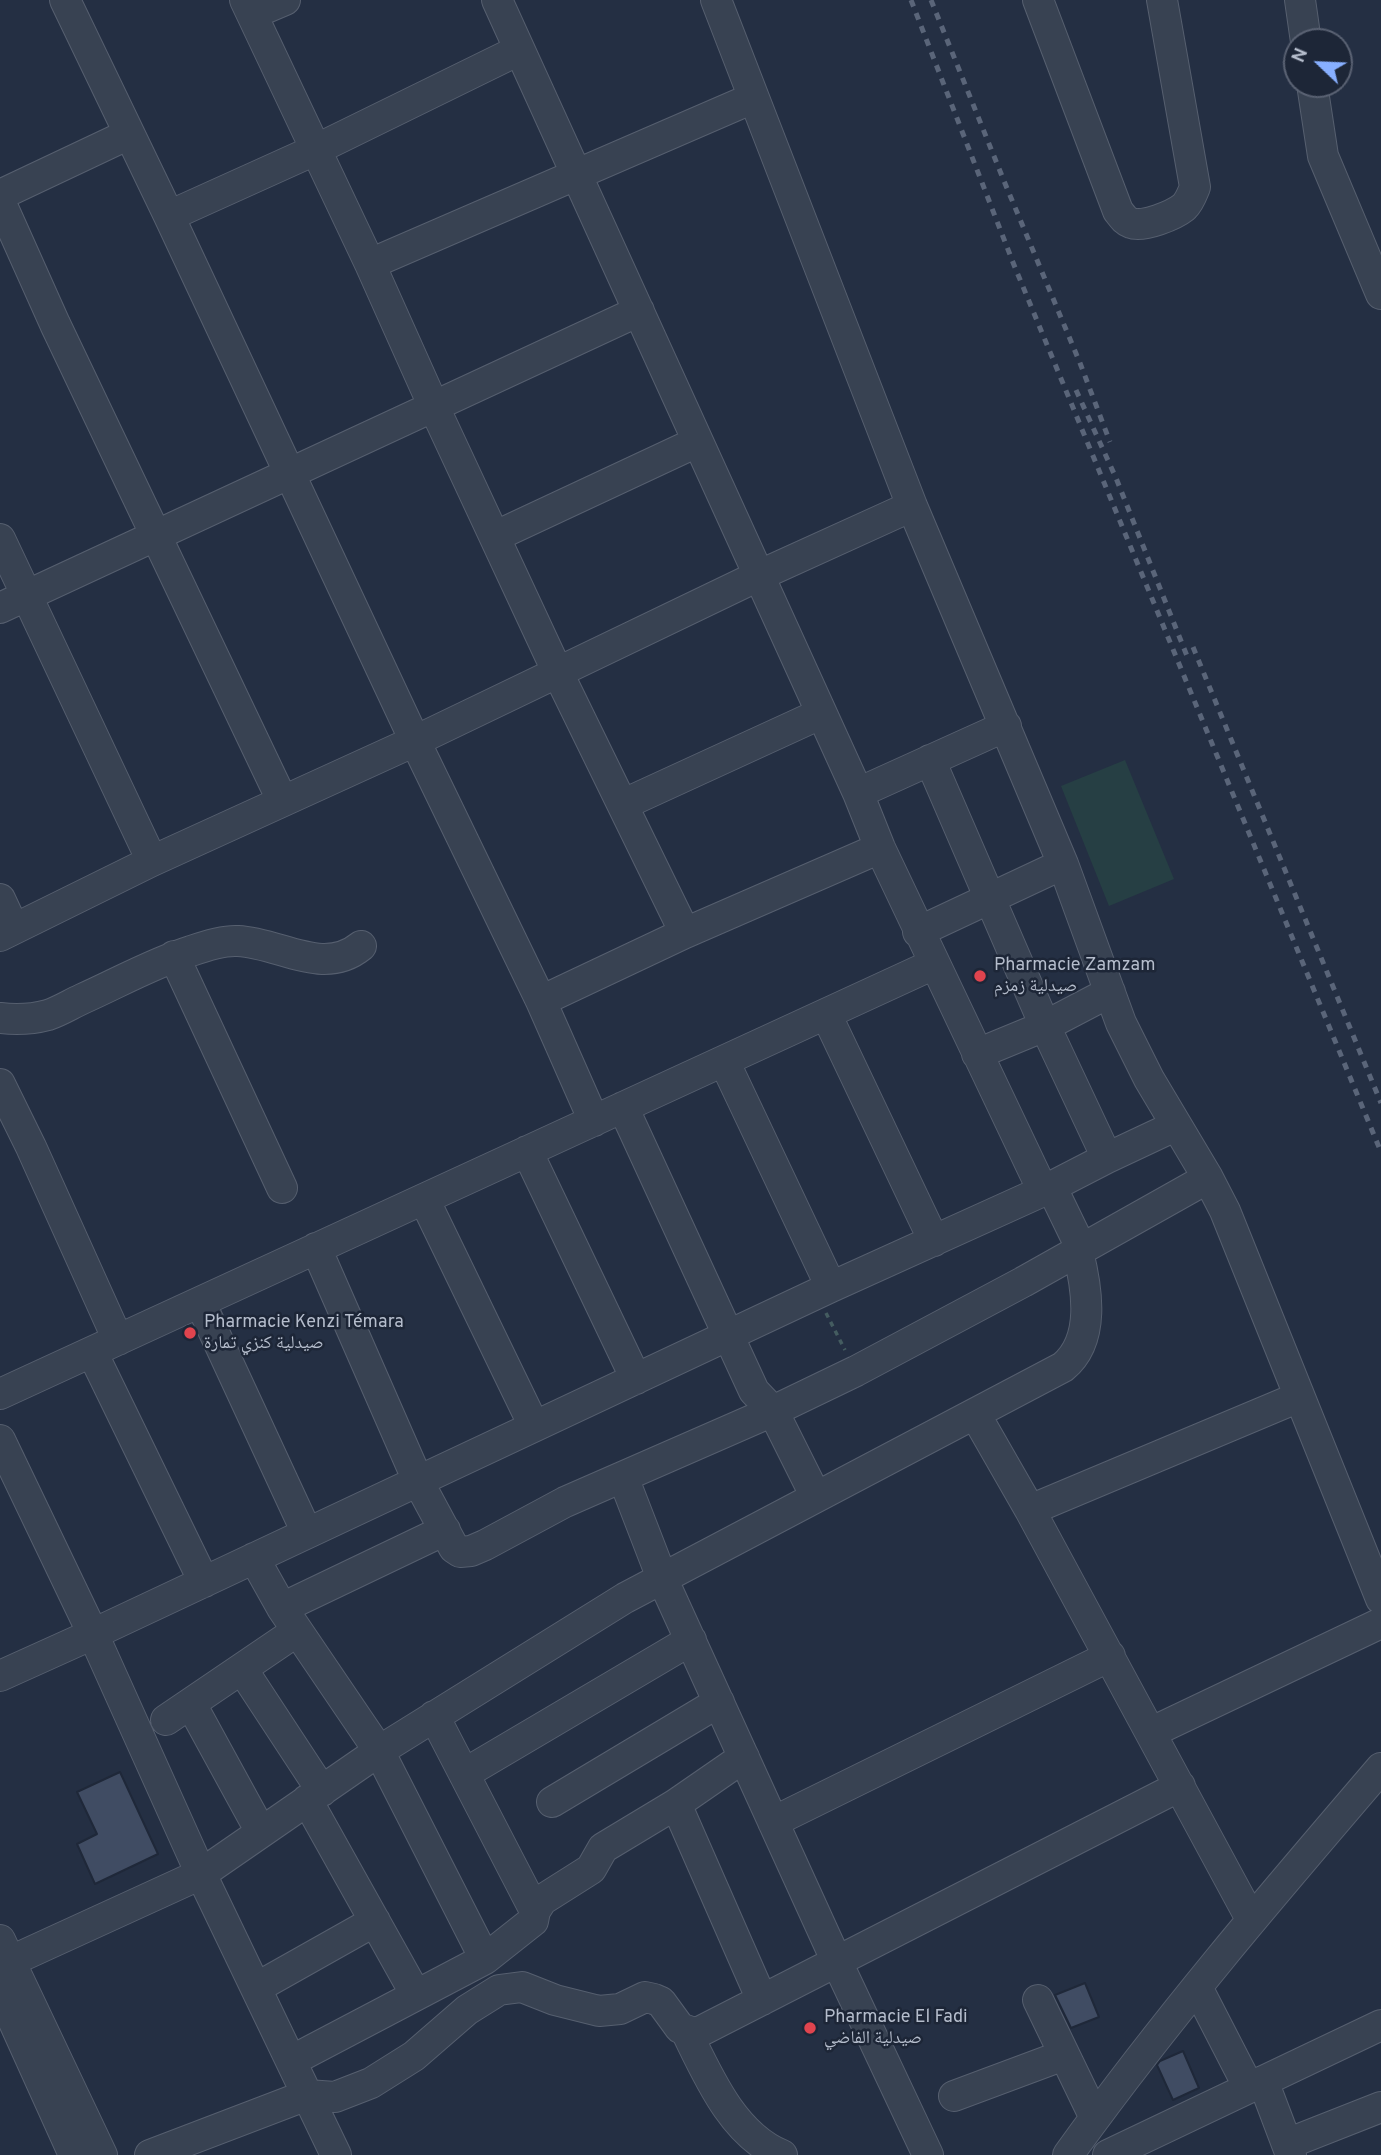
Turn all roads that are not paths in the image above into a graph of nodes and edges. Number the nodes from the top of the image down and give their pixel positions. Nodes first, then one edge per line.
1 (65, 0) edge
2 (285, 0) edge
3 (497, 0) edge
4 (716, 0) edge
5 (1038, 0) edge
6 (1162, 0) edge
7 (1300, 0) edge
8 (249, 7) edge
9 (1304, 28) edge
10 (519, 50) junction
11 (753, 98) junction
12 (1314, 98) edge
13 (129, 134) junction
14 (315, 150) junction
15 (575, 176) junction
16 (0, 195) edge
17 (0, 201) edge
18 (169, 216) junction
19 (370, 264) junction
20 (1381, 294) edge
21 (639, 311) junction
22 (434, 407) junction
23 (697, 442) junction
24 (290, 474) junction
25 (912, 506) junction
26 (496, 536) junction
27 (156, 537) junction
28 (0, 539) edge
29 (758, 576) junction
30 (27, 595) junction
31 (0, 608) edge
32 (557, 671) junction
33 (820, 715) junction
34 (1006, 726) junction
35 (415, 741) junction
36 (930, 760) junction
37 (858, 793) junction
38 (282, 800) junction
39 (624, 804) junction
40 (880, 848) junction
41 (152, 861) junction
42 (1063, 864) junction
43 (0, 899) edge
44 (990, 899) junction
45 (7, 932) edge
46 (918, 932) junction
47 (685, 933) junction
48 (361, 946) dead end
49 (174, 956) junction
50 (934, 964) junction
51 (1110, 992) junction
52 (541, 1001) junction
53 (826, 1014) junction
54 (0, 1018) edge
55 (1045, 1026) junction
56 (977, 1054) junction
57 (724, 1061) junction
58 (0, 1084) edge
59 (623, 1107) junction
60 (594, 1121) junction
61 (1175, 1126) junction
62 (527, 1152) junction
63 (1107, 1158) junction
64 (1208, 1178) junction
65 (282, 1188) dead end
66 (1047, 1188) junction
67 (424, 1199) junction
68 (933, 1241) junction
69 (316, 1248) junction
70 (1080, 1251) junction
71 (824, 1291) junction
72 (201, 1302) junction
73 (730, 1335) junction
74 (105, 1346) junction
75 (636, 1379) junction
76 (0, 1394) edge
77 (1299, 1398) junction
78 (773, 1411) junction
79 (975, 1414) junction
80 (534, 1426) junction
81 (1, 1445) edge
82 (623, 1477) junction
83 (418, 1481) junction
84 (816, 1497) junction
85 (1030, 1510) junction
86 (445, 1530) junction
87 (307, 1533) junction
88 (254, 1558) junction
89 (662, 1578) junction
90 (204, 1582) junction
91 (1381, 1599) edge
92 (290, 1619) junction
93 (1381, 1623) edge
94 (93, 1634) junction
95 (691, 1640) junction
96 (1110, 1656) junction
97 (242, 1669) junction
98 (0, 1676) edge
99 (719, 1702) junction
100 (191, 1704) junction
101 (435, 1716) junction
102 (166, 1720) dead end
103 (1152, 1732) junction
104 (379, 1751) junction
105 (744, 1757) junction
106 (1381, 1768) edge
107 (464, 1774) junction
108 (1180, 1786) junction
109 (314, 1796) junction
110 (552, 1802) dead end
111 (676, 1804) junction
112 (773, 1822) junction
113 (261, 1832) junction
114 (201, 1874) junction
115 (535, 1911) junction
116 (1251, 1919) junction
117 (374, 1921) junction
118 (3, 1956) edge
119 (485, 1959) junction
120 (837, 1962) junction
121 (1197, 1987) junction
122 (256, 1988) junction
123 (0, 1991) edge
124 (416, 1995) junction
125 (762, 2000) junction
126 (1038, 2000) dead end
127 (1381, 2025) edge
128 (685, 2031) junction
129 (1064, 2055) junction
130 (291, 2061) junction
131 (1256, 2084) junction
132 (307, 2095) junction
133 (954, 2096) dead end
134 (1381, 2107) edge
135 (1095, 2118) junction
136 (1289, 2149) edge
137 (1071, 2153) edge
138 (74, 2155) edge
139 (102, 2155) edge
140 (150, 2155) edge
141 (336, 2155) edge
142 (782, 2155) edge
143 (928, 2155) edge
144 (1108, 2155) edge

1 - 13 street
2 - 8 street
3 - 10 street
4 - 11 street
5 - 6 street
7 - 9 street
8 - 14 street
10 - 14 street
10 - 15 street
11 - 15 street
11 - 25 street
12 - 20 street
13 - 16 street
13 - 18 street
14 - 18 street
14 - 19 street
15 - 19 street
15 - 21 street
17 - 27 street
18 - 24 street
19 - 22 street
21 - 22 street
21 - 23 street
22 - 24 street
22 - 26 street
23 - 26 street
23 - 29 street
24 - 27 street
24 - 35 street
25 - 29 street
25 - 34 street
26 - 32 street
27 - 30 street
27 - 38 street
28 - 30 street
29 - 32 street
29 - 33 street
30 - 31 street
30 - 41 street
32 - 35 street
32 - 39 street
33 - 37 street
33 - 39 street
34 - 36 street
34 - 42 street
35 - 38 street
35 - 52 street
36 - 37 street
36 - 44 street
37 - 40 street
38 - 41 street
39 - 47 street
40 - 46 street
40 - 47 street
41 - 45 street
42 - 44 street
42 - 51 street
43 - 45 street
44 - 46 street
44 - 55 street
46 - 50 street
47 - 52 street
48 - 49 street
49 - 54 street
49 - 65 street
50 - 53 street
50 - 56 street
51 - 55 street
51 - 61 street
52 - 60 street
53 - 57 street
53 - 68 street
55 - 56 street
55 - 63 street
56 - 66 street
57 - 59 street
57 - 71 street
58 - 74 street
59 - 60 street
59 - 73 street
60 - 62 street
61 - 63 street
61 - 64 street
62 - 67 street
62 - 75 street
63 - 66 street
64 - 70 street
64 - 77 street
66 - 68 street
66 - 70 street
67 - 69 street
67 - 80 street
68 - 71 street
69 - 72 street
69 - 83 street
70 - 78 street
70 - 79 street
71 - 73 street
72 - 74 street
72 - 87 street
73 - 75 street
73 - 78 street
74 - 76 street
74 - 90 street
75 - 80 street
77 - 85 street
77 - 91 street
78 - 82 street
78 - 84 street
79 - 84 street
79 - 85 street
80 - 83 street
81 - 94 street
82 - 86 street
82 - 89 street
83 - 86 street
83 - 87 street
84 - 89 street
85 - 96 street
86 - 92 street
87 - 88 street
88 - 90 street
88 - 92 street
89 - 95 street
89 - 101 street
90 - 94 street
92 - 97 street
92 - 104 street
93 - 103 street
94 - 98 street
94 - 114 street
95 - 99 street
95 - 107 street
96 - 103 street
96 - 112 street
97 - 100 street
97 - 109 street
99 - 105 street
99 - 110 street
100 - 102 street
100 - 113 street
101 - 104 street
101 - 107 street
103 - 108 street
104 - 109 street
104 - 119 street
105 - 111 street
105 - 112 street
106 - 116 street
107 - 115 street
108 - 116 street
108 - 120 street
109 - 113 street
109 - 117 street
111 - 115 street
111 - 125 street
112 - 120 street
113 - 114 street
114 - 118 street
114 - 122 street
115 - 119 street
116 - 121 street
117 - 122 street
117 - 124 street
118 - 139 street
119 - 124 street
120 - 125 street
120 - 143 street
121 - 131 street
121 - 135 street
122 - 130 street
123 - 138 street
124 - 130 street
125 - 128 street
126 - 129 street
127 - 131 street
128 - 132 street
128 - 142 street
129 - 133 street
129 - 135 street
130 - 132 street
131 - 136 street
131 - 144 street
132 - 140 street
132 - 141 street
134 - 136 street
135 - 137 street

